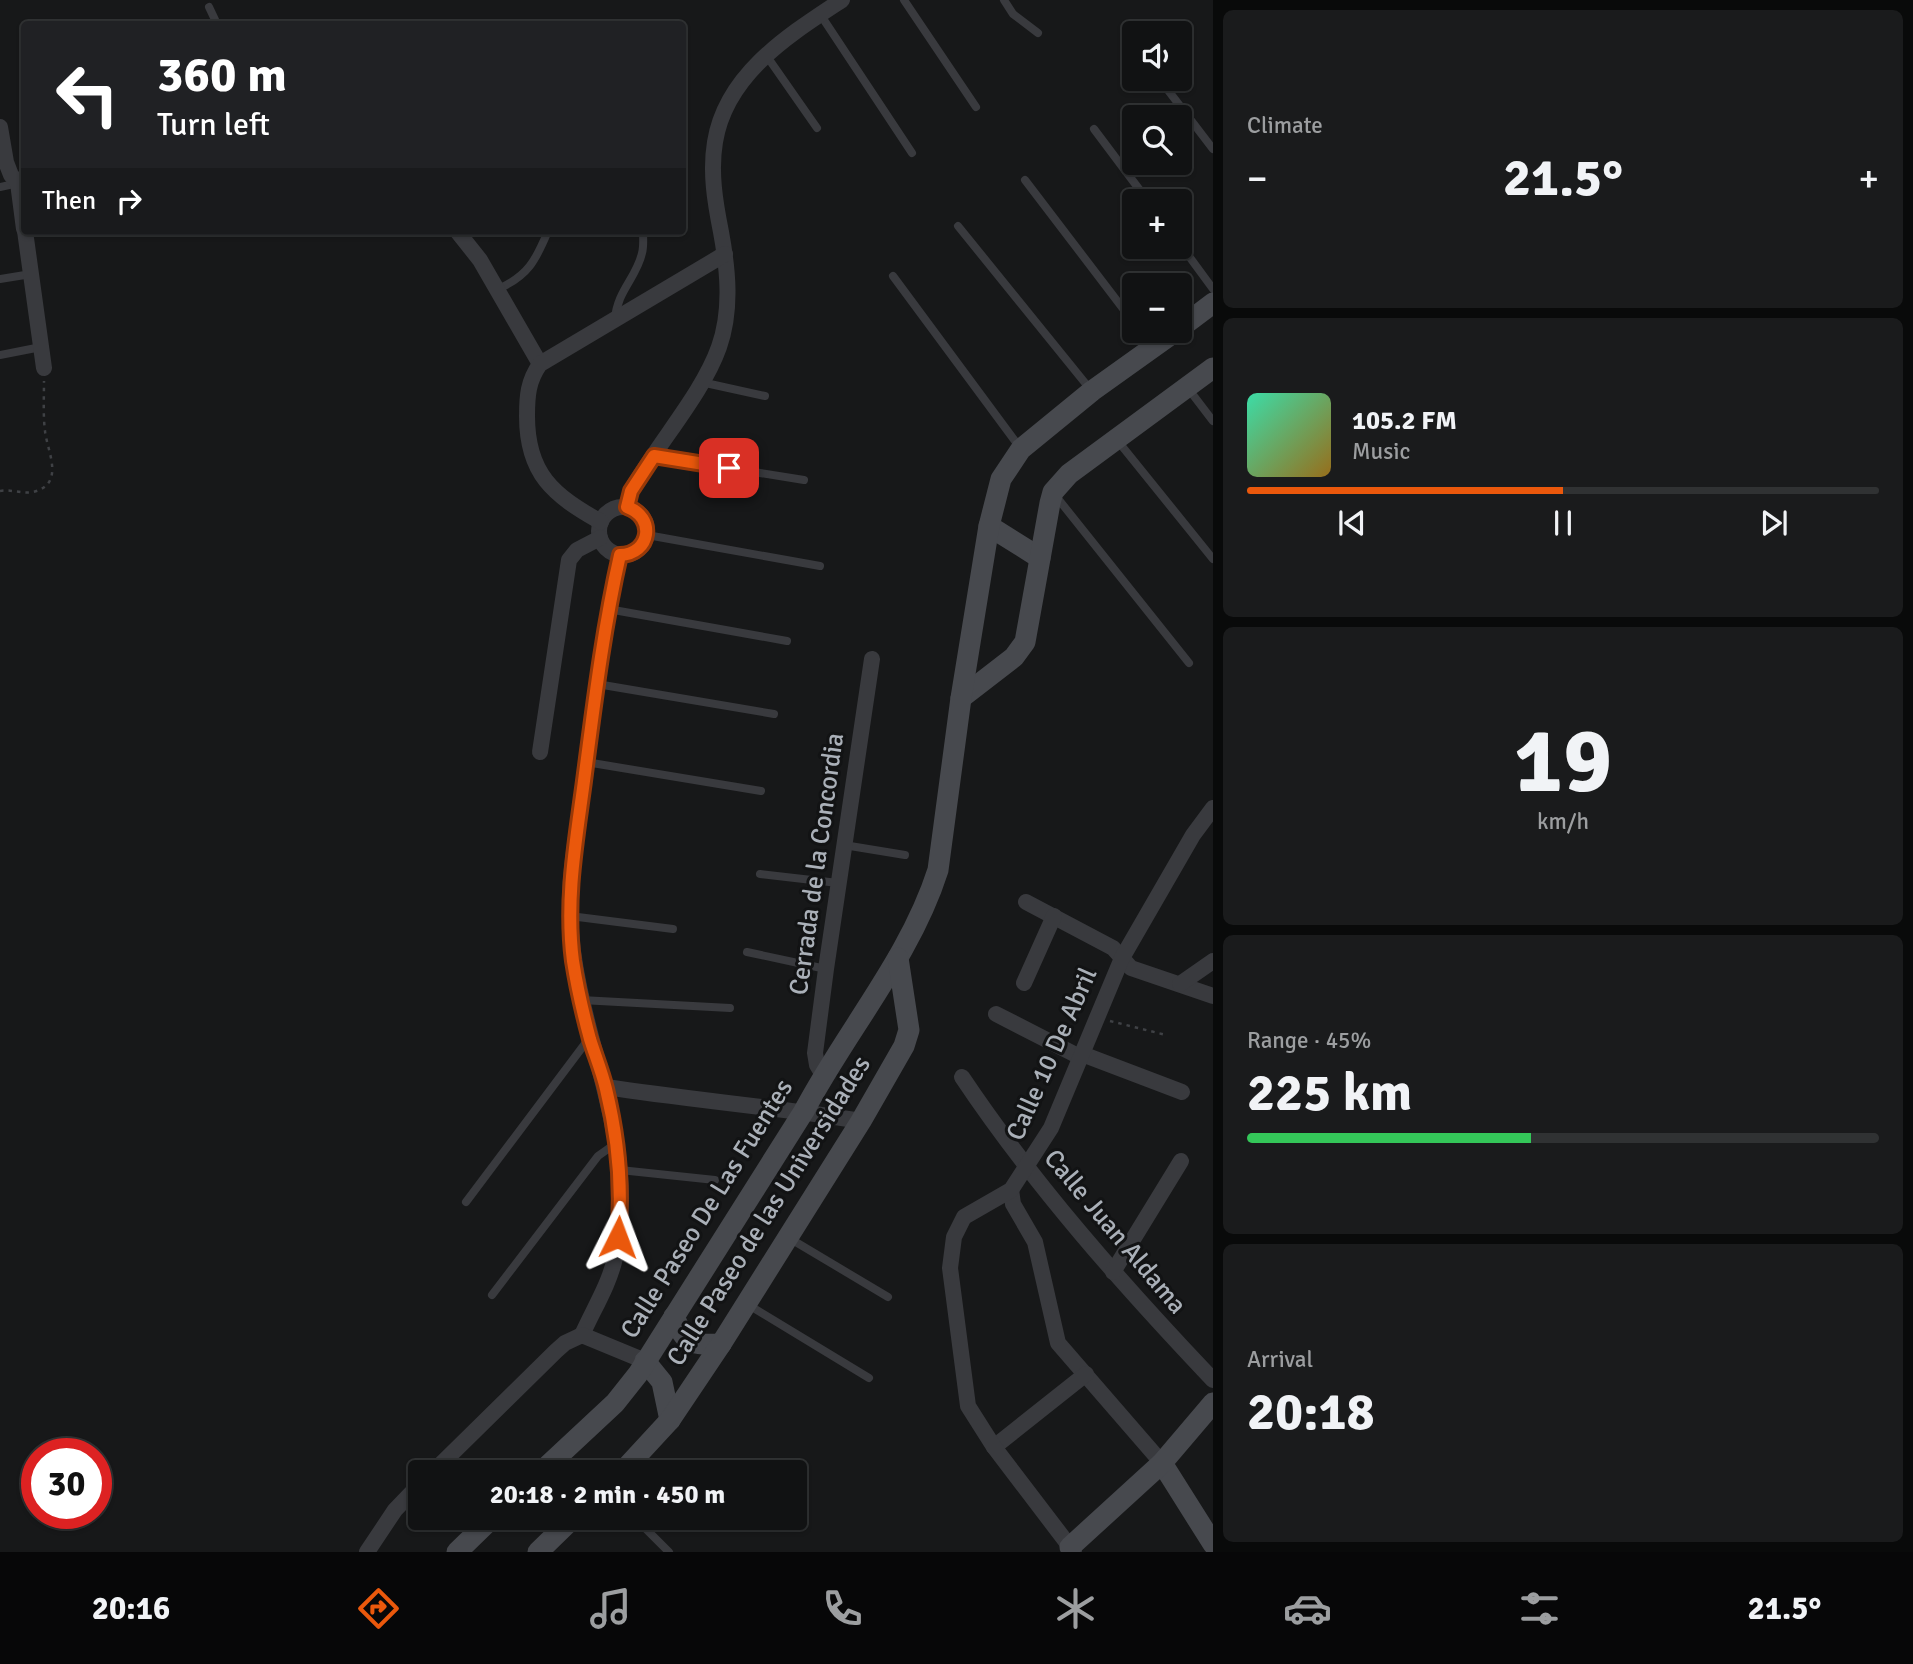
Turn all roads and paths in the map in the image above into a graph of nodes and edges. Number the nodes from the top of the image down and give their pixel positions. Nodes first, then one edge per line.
1 (842, 0) edge
2 (904, 0) edge
3 (1004, 0) edge
4 (209, 6) dead end
5 (820, 14) junction
6 (216, 21) edge
7 (1038, 33) dead end
8 (766, 55) junction
9 (1169, 91) edge
10 (976, 107) dead end
11 (0, 127) edge
12 (817, 128) dead end
13 (1094, 129) dead end
14 (1213, 149) edge
15 (912, 153) dead end
16 (1025, 180) dead end
17 (21, 182) edge
18 (0, 187) edge
19 (1139, 189) edge
20 (958, 226) dead end
21 (26, 235) edge
22 (460, 235) edge
23 (546, 235) edge
24 (643, 235) edge
25 (725, 254) junction
26 (1191, 259) edge
27 (31, 274) junction
28 (893, 276) dead end
29 (0, 279) edge
30 (498, 289) junction
31 (1213, 289) edge
32 (1213, 303) edge
33 (1122, 307) edge
34 (615, 319) junction
35 (1192, 319) edge
36 (1149, 343) edge
37 (1160, 343) edge
38 (41, 348) junction
39 (1153, 348) junction
40 (0, 355) edge
41 (540, 364) junction
42 (44, 368) joint
43 (1213, 368) edge
44 (701, 382) junction
45 (1187, 387) junction
46 (1092, 391) junction
47 (765, 396) dead end
48 (1213, 421) edge
49 (1117, 440) junction
50 (1021, 449) junction
51 (654, 456) junction
52 (804, 480) dead end
53 (0, 491) edge
54 (1053, 492) junction
55 (627, 507) junction
56 (989, 526) junction
57 (600, 530) junction
58 (647, 535) junction
59 (620, 555) junction
60 (1040, 558) junction
61 (1213, 559) edge
62 (820, 566) dead end
63 (608, 609) junction
64 (787, 641) dead end
65 (872, 659) dead end
66 (1189, 663) dead end
67 (597, 684) junction
68 (961, 698) junction
69 (774, 714) dead end
70 (540, 752) dead end
71 (586, 762) junction
72 (761, 791) dead end
73 (1213, 808) edge
74 (844, 845) junction
75 (905, 855) dead end
76 (760, 874) dead end
77 (838, 883) junction
78 (1026, 902) dead end
79 (570, 916) junction
80 (1054, 916) junction
81 (673, 929) dead end
82 (747, 952) dead end
83 (898, 957) junction
84 (1122, 958) junction
85 (1213, 961) edge
86 (825, 969) junction
87 (1024, 983) dead end
88 (1180, 984) junction
89 (1213, 996) edge
90 (581, 1000) junction
91 (730, 1008) dead end
92 (996, 1014) dead end
93 (1097, 1018) junction
94 (1166, 1035) dead end
95 (590, 1037) junction
96 (1081, 1056) junction
97 (823, 1075) junction
98 (962, 1077) dead end
99 (606, 1087) junction
100 (1182, 1092) dead end
101 (804, 1111) junction
102 (861, 1121) junction
103 (618, 1142) junction
104 (1181, 1161) dead end
105 (1027, 1167) junction
106 (620, 1170) junction
107 (715, 1180) dead end
108 (1011, 1191) junction
109 (466, 1202) dead end
110 (789, 1238) junction
111 (1113, 1272) junction
112 (492, 1295) dead end
113 (888, 1297) dead end
114 (747, 1304) junction
115 (674, 1316) junction
116 (582, 1335) junction
117 (721, 1344) junction
118 (645, 1361) junction
119 (1086, 1374) junction
120 (869, 1378) dead end
121 (1213, 1380) edge
122 (1213, 1403) edge
123 (670, 1420) junction
124 (995, 1447) junction
125 (445, 1460) edge
126 (554, 1460) edge
127 (633, 1460) edge
128 (1162, 1463) junction
129 (408, 1496) edge
130 (480, 1530) edge
131 (563, 1530) edge
132 (647, 1530) edge
133 (1213, 1544) edge
134 (547, 1549) edge
135 (1072, 1550) edge
136 (367, 1552) edge
137 (457, 1552) edge
138 (669, 1552) edge

1 - 5 street
2 - 10 lane
3 - 7 lane
4 - 6 lane
5 - 8 street
5 - 15 lane
8 - 12 lane
8 - 25 street
9 - 14 lane
11 - 17 street
13 - 19 lane
16 - 33 lane
17 - 18 lane
20 - 46 lane
21 - 27 street
22 - 30 street
23 - 30 lane
24 - 34 lane
25 - 34 street
25 - 44 street
26 - 31 lane
27 - 29 lane
27 - 38 street
28 - 50 lane
30 - 41 street
32 - 35 street, Calle Paseo De Las Fuentes
34 - 41 street
36 - 39 lane
37 - 39 street, Calle Paseo De Las Fuentes
38 - 40 lane
38 - 42 street
39 - 46 street, Calle Paseo De Las Fuentes
41 - 57 street
42 - 53 path
43 - 45 street
44 - 47 lane
44 - 51 street
45 - 48 lane
45 - 49 street
46 - 50 street, Calle Paseo De Las Fuentes
49 - 54 street
49 - 61 lane
50 - 56 street, Calle Paseo De Las Fuentes
51 - 52 lane
51 - 55 street
54 - 60 street
54 - 66 lane
55 - 57 street
55 - 58 street
56 - 60 street
56 - 68 street, Calle Paseo De Las Fuentes
57 - 59 street
57 - 70 street
58 - 59 street
58 - 62 lane
59 - 63 street
60 - 68 street
63 - 64 lane
63 - 67 street
65 - 74 street, Cerrada de la Concordia
67 - 69 lane
67 - 71 street
68 - 83 street, Calle Paseo De Las Fuentes
71 - 72 lane
71 - 79 street
73 - 84 street
74 - 75 lane
74 - 77 street, Cerrada de la Concordia
76 - 77 lane
77 - 86 street, Cerrada de la Concordia
78 - 80 street
79 - 81 lane
79 - 90 street
80 - 84 street
80 - 87 street
82 - 86 lane
83 - 97 street, Calle Paseo De Las Fuentes
83 - 102 street, Calle Paseo de las Universidades
84 - 88 street, Calle 10 De Abril
84 - 93 street, Calle 10 De Abril
85 - 88 street
86 - 97 street, Cerrada de la Concordia
88 - 89 street, Calle 10 De Abril
90 - 91 lane
90 - 95 street
92 - 96 street
93 - 94 path
93 - 96 street, Calle 10 De Abril
95 - 99 street
95 - 109 lane
96 - 100 street
96 - 105 street, Calle 10 De Abril
97 - 101 street, Calle Paseo De Las Fuentes
98 - 105 street, Calle Juan Aldama
99 - 101 street
99 - 103 street
101 - 102 street
101 - 115 street, Calle Paseo De Las Fuentes
102 - 110 street, Calle Paseo de las Universidades
103 - 106 street
103 - 112 lane
104 - 111 street
105 - 108 street, Calle 10 De Abril
105 - 111 street, Calle Juan Aldama
106 - 107 lane
106 - 116 street
108 - 119 street
108 - 124 street, Calle 10 De Abril
110 - 113 lane
110 - 114 street, Calle Paseo de las Universidades
111 - 121 street, Calle Juan Aldama
114 - 117 street, Calle Paseo de las Universidades
114 - 120 lane
115 - 117 street
115 - 118 street, Calle Paseo De Las Fuentes
116 - 118 street
116 - 125 street
117 - 123 street, Calle Paseo de las Universidades
118 - 123 street
118 - 126 street, Calle Paseo De Las Fuentes
119 - 124 street
119 - 128 street
122 - 128 street
123 - 127 street, Calle Paseo de las Universidades
124 - 135 street
128 - 133 street
128 - 135 street
129 - 136 street
130 - 137 street
131 - 134 street
132 - 138 lane

